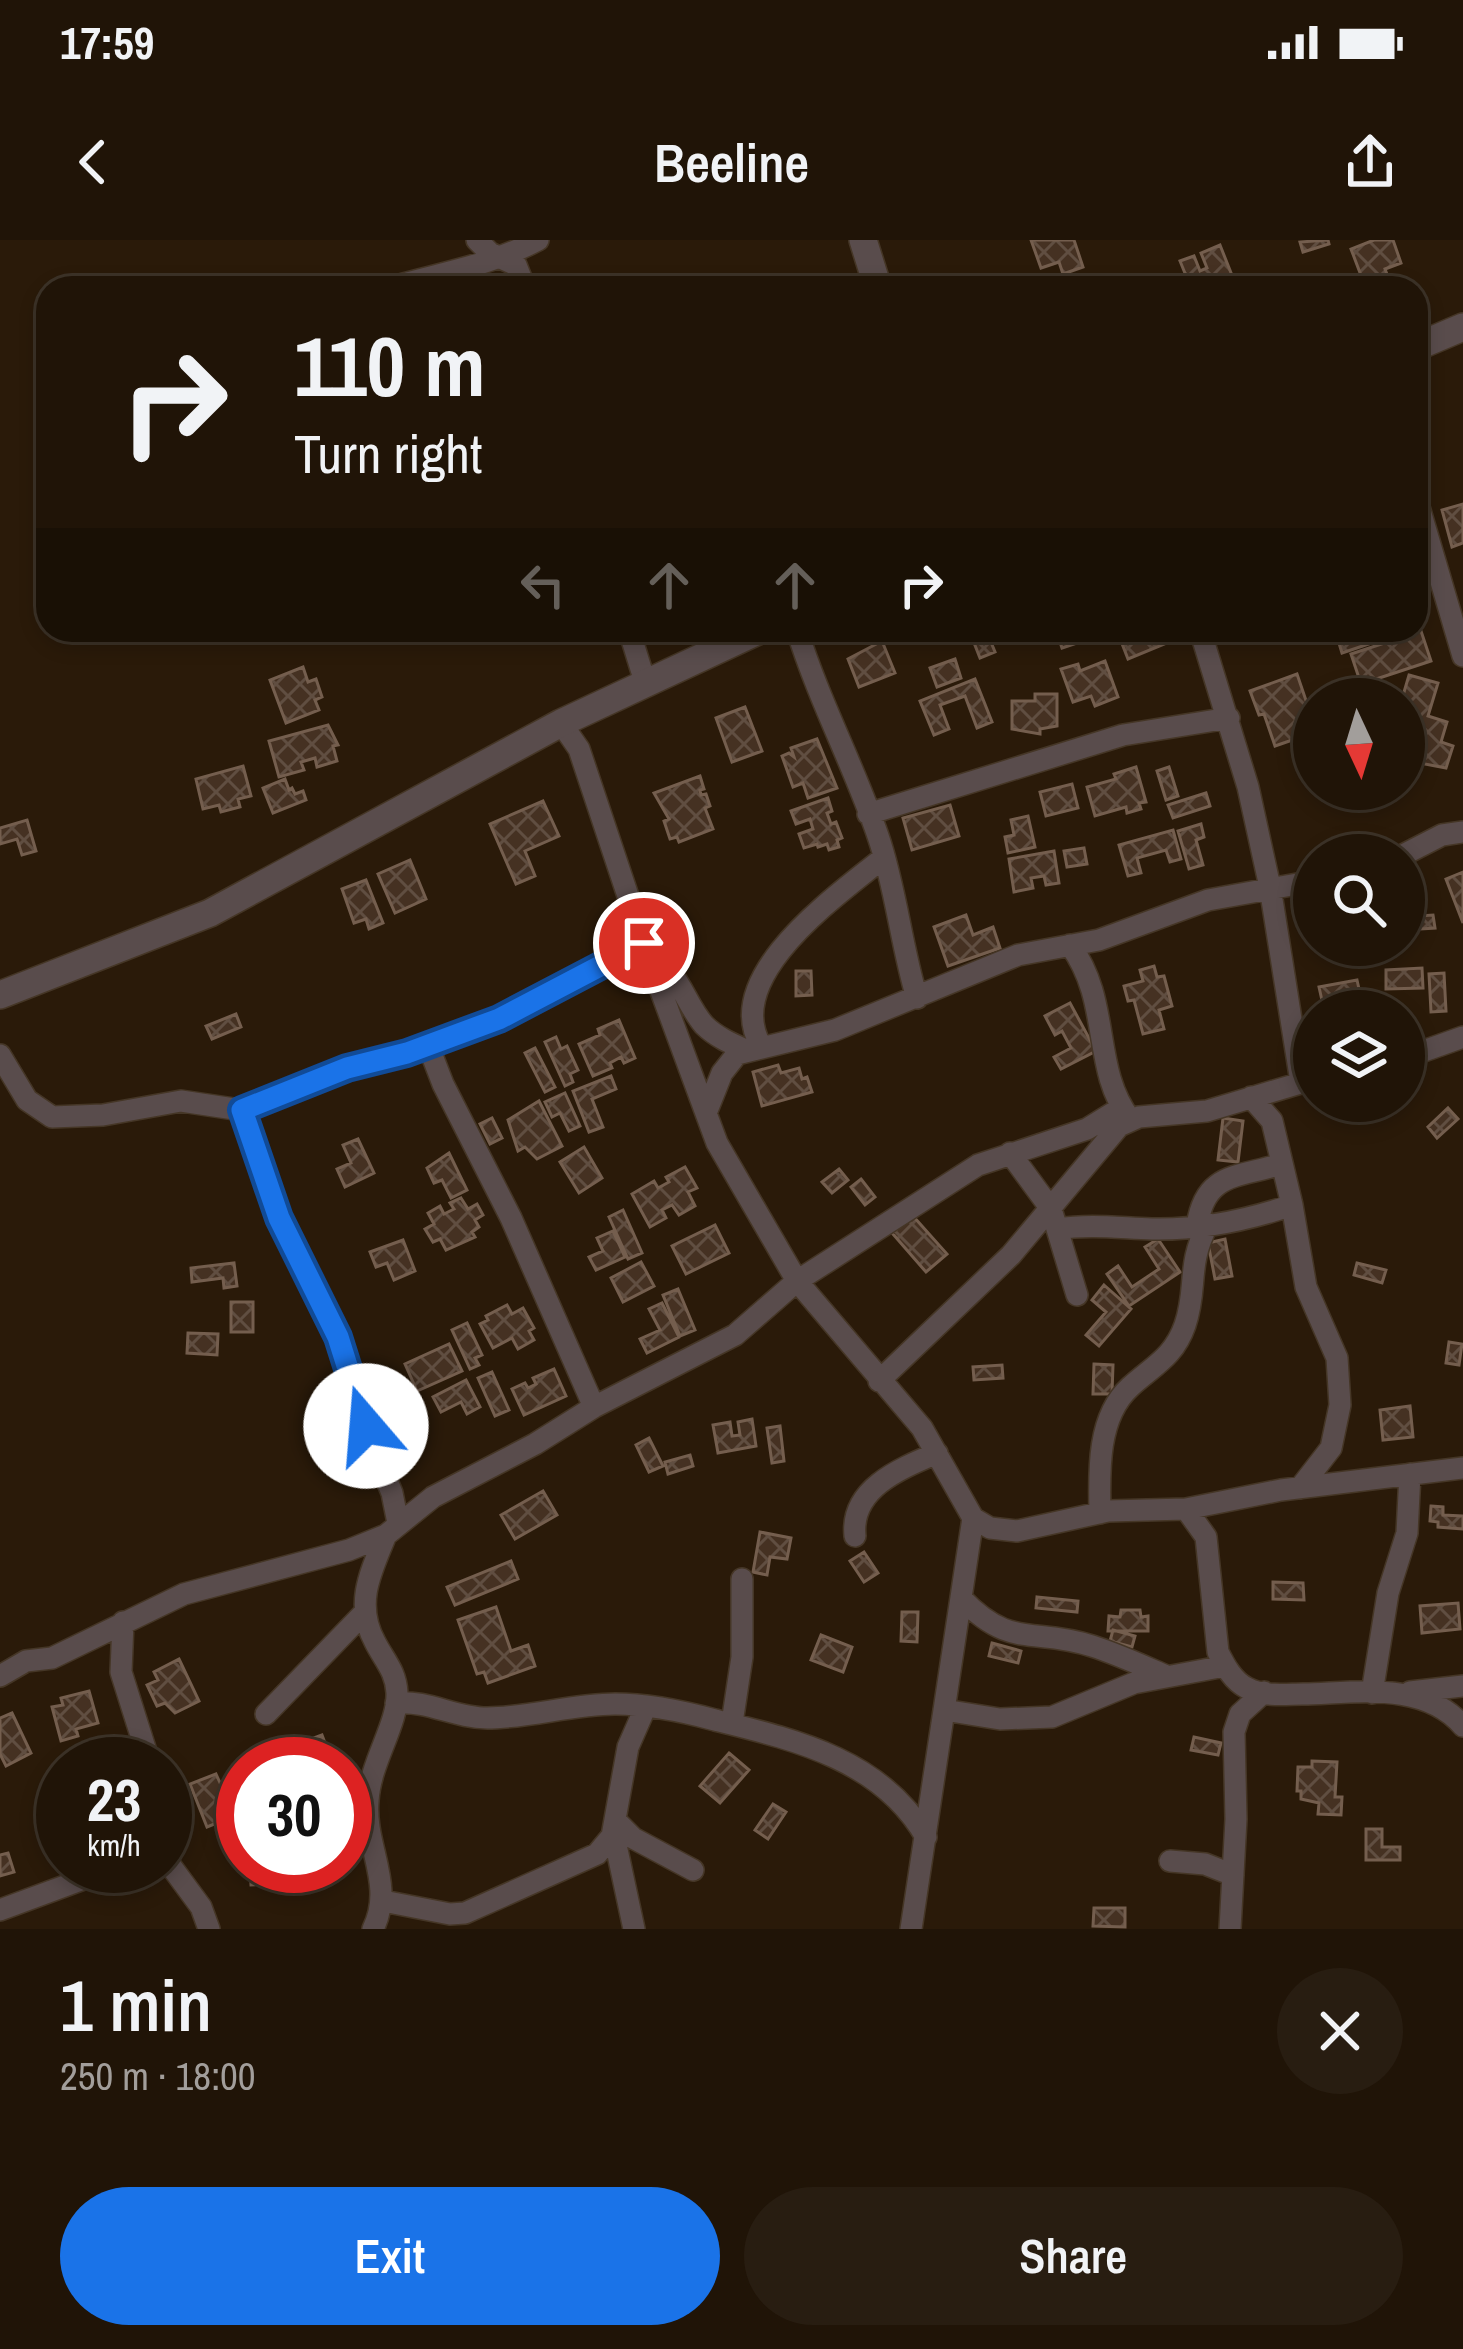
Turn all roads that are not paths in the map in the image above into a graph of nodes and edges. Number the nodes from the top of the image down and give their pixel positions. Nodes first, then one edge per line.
1 (477, 240) edge
2 (538, 240) edge
3 (863, 240) edge
4 (504, 258) junction
5 (434, 276) edge
6 (521, 276) edge
7 (874, 276) edge
8 (1463, 327) edge
9 (1428, 342) edge
10 (1428, 538) edge
11 (633, 642) edge
12 (733, 642) edge
13 (800, 642) edge
14 (1204, 642) edge
15 (1463, 656) edge
16 (645, 682) junction
17 (1228, 718) junction
18 (561, 723) junction
19 (868, 814) junction
20 (1463, 832) edge
21 (1425, 844) edge
22 (883, 858) junction
23 (1293, 883) edge
24 (1270, 887) junction
25 (1070, 945) junction
26 (646, 950) junction
27 (0, 995) edge
28 (917, 998) junction
29 (1293, 1027) edge
30 (1463, 1037) edge
31 (428, 1045) junction
32 (754, 1049) junction
33 (1425, 1051) edge
34 (0, 1055) edge
35 (1293, 1085) edge
36 (1293, 1094) edge
37 (1252, 1097) junction
38 (242, 1110) junction
39 (706, 1113) junction
40 (1126, 1114) junction
41 (1272, 1121) junction
42 (1010, 1154) junction
43 (1281, 1164) junction
44 (1292, 1205) junction
45 (1054, 1219) junction
46 (1202, 1225) junction
47 (797, 1281) junction
48 (1077, 1295) dead end
49 (879, 1381) junction
50 (594, 1407) junction
51 (1332, 1442) junction
52 (938, 1454) junction
53 (1463, 1468) edge
54 (1409, 1474) junction
55 (1373, 1479) junction
56 (1300, 1488) junction
57 (1186, 1509) junction
58 (1100, 1513) junction
59 (973, 1518) junction
60 (392, 1529) junction
61 (855, 1536) dead end
62 (742, 1579) dead end
63 (961, 1598) junction
64 (364, 1613) junction
65 (123, 1622) junction
66 (1225, 1666) junction
67 (1165, 1675) junction
68 (0, 1676) edge
69 (1463, 1685) edge
70 (1264, 1692) junction
71 (1372, 1693) junction
72 (1396, 1694) junction
73 (396, 1703) junction
74 (646, 1706) junction
75 (944, 1710) junction
76 (266, 1714) dead end
77 (732, 1723) junction
78 (1463, 1726) edge
79 (141, 1737) edge
80 (615, 1826) junction
81 (926, 1837) junction
82 (1170, 1861) dead end
83 (693, 1870) dead end
84 (1233, 1874) junction
85 (46, 1893) edge
86 (191, 1893) edge
87 (383, 1900) junction
88 (0, 1910) edge
89 (209, 1929) edge
90 (373, 1929) edge
91 (634, 1929) edge
92 (911, 1929) edge
93 (1229, 1929) edge

1 - 4 street
2 - 4 street
3 - 7 street
4 - 5 street
4 - 6 street
8 - 9 street
10 - 15 street
11 - 16 street
12 - 16 street
13 - 19 street
14 - 17 street
16 - 18 street
17 - 19 street
17 - 24 street
18 - 26 street
18 - 27 street
19 - 22 street
20 - 21 street
22 - 28 street
22 - 32 street
23 - 24 street
24 - 25 street
24 - 29 street
25 - 28 street
25 - 40 street
26 - 31 street
26 - 32 street
26 - 39 street
28 - 32 street
30 - 33 street
31 - 38 street
31 - 50 street
32 - 39 street
34 - 38 street
35 - 37 street
36 - 41 street
37 - 40 street
37 - 41 street
38 - 60 street
39 - 47 street
40 - 42 street
40 - 45 street
41 - 43 street
42 - 45 street
42 - 47 street
43 - 44 street
43 - 46 street
44 - 46 street
44 - 51 street
45 - 46 street
45 - 48 street
45 - 49 street
46 - 58 street
47 - 49 street
47 - 50 street
49 - 52 street
50 - 60 street
51 - 55 street
51 - 56 street
52 - 59 street
52 - 61 street
53 - 54 street
54 - 55 street
54 - 71 street
55 - 56 street
56 - 57 street
57 - 58 street
57 - 66 street
58 - 59 street
59 - 63 street
60 - 64 street
60 - 65 street
62 - 77 street
63 - 67 street
63 - 75 street
64 - 73 street
64 - 76 street
65 - 68 street
65 - 79 street
66 - 67 street
66 - 70 street
67 - 75 street
69 - 72 street
70 - 71 street
70 - 84 street
71 - 72 street
72 - 78 street
73 - 74 street
73 - 87 street
74 - 77 street
74 - 80 street
75 - 81 street
77 - 81 street
80 - 83 street
80 - 87 street
80 - 91 street
81 - 92 street
82 - 84 street
84 - 93 street
85 - 88 street
86 - 89 street
87 - 90 street

